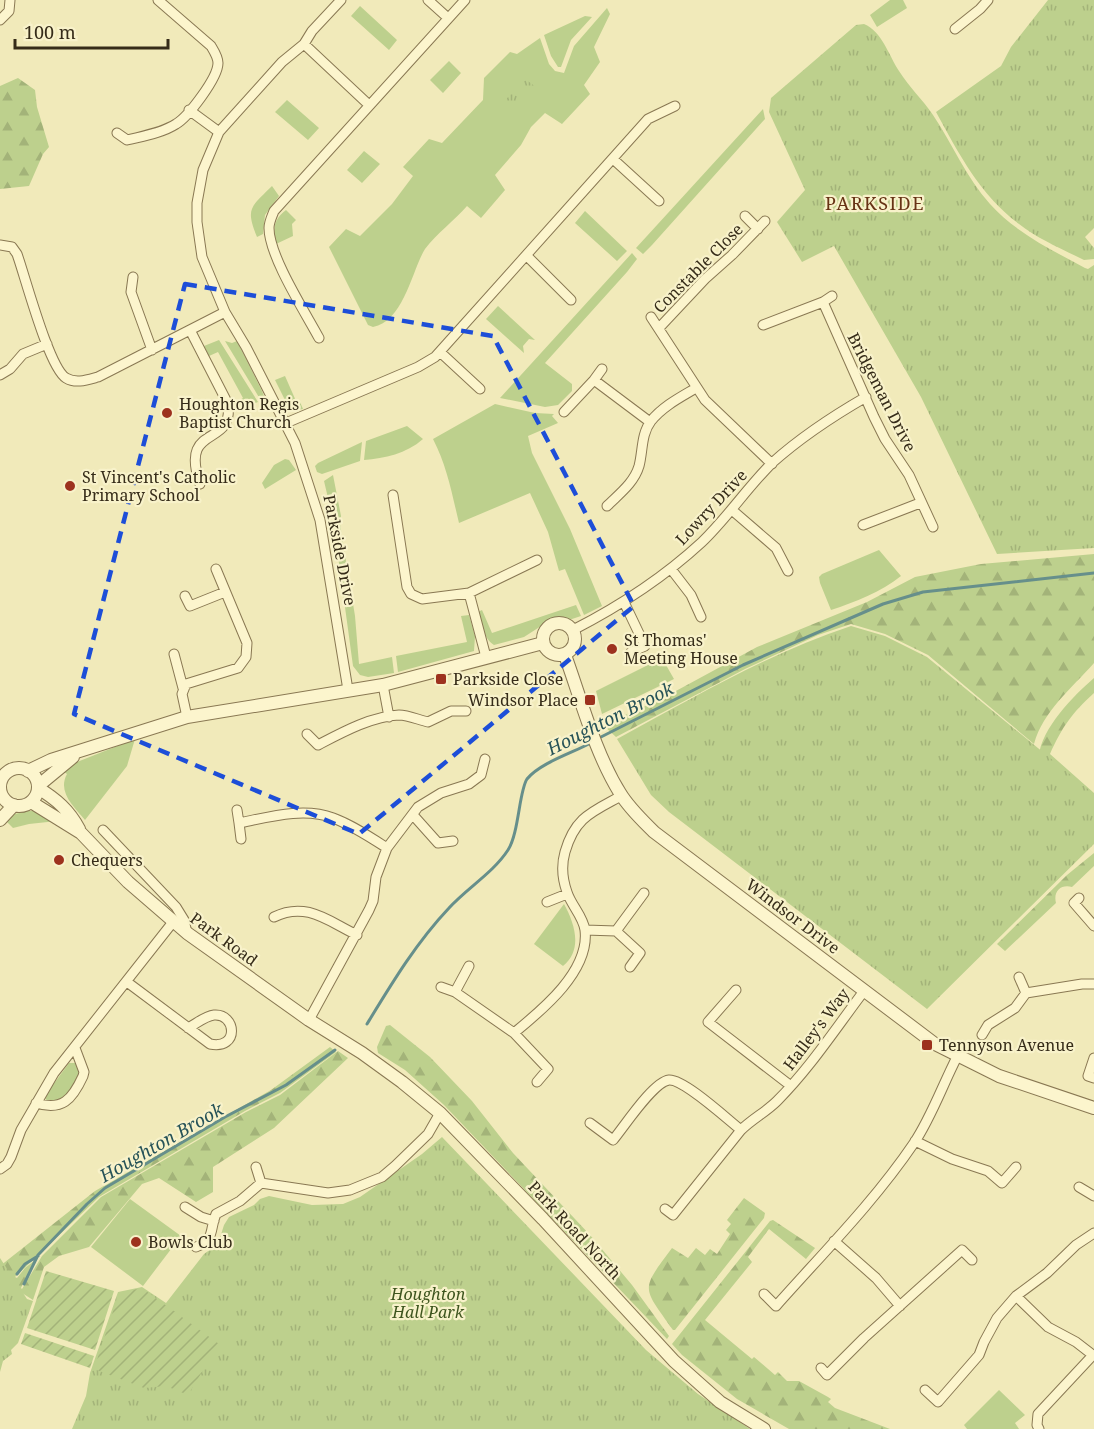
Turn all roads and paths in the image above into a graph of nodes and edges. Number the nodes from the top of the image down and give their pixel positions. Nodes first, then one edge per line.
1 (10, 0) edge
2 (158, 0) edge
3 (341, 0) edge
4 (428, 0) edge
5 (465, 0) edge
6 (988, 0) edge
7 (448, 18) junction
8 (0, 20) edge
9 (955, 29) dead end
10 (304, 44) junction
11 (369, 105) junction
12 (675, 106) dead end
13 (189, 110) junction
14 (219, 132) junction
15 (117, 134) dead end
16 (613, 159) junction
17 (659, 201) dead end
18 (745, 216) dead end
19 (765, 221) dead end
20 (758, 229) junction
21 (0, 245) edge
22 (527, 256) junction
23 (133, 276) dead end
24 (832, 296) dead end
25 (571, 300) dead end
26 (823, 302) junction
27 (225, 312) junction
28 (651, 317) dead end
29 (763, 325) dead end
30 (659, 328) junction
31 (190, 330) junction
32 (319, 338) dead end
33 (47, 344) junction
34 (152, 350) junction
35 (440, 352) junction
36 (602, 369) dead end
37 (0, 375) edge
38 (594, 380) junction
39 (696, 388) junction
40 (480, 389) dead end
41 (866, 397) junction
42 (564, 412) dead end
43 (650, 422) junction
44 (286, 423) junction
45 (772, 464) junction
46 (200, 484) dead end
47 (393, 495) dead end
48 (920, 503) junction
49 (607, 506) dead end
50 (732, 510) junction
51 (862, 525) dead end
52 (933, 527) dead end
53 (537, 560) dead end
54 (216, 569) dead end
55 (671, 570) junction
56 (788, 571) dead end
57 (225, 592) junction
58 (469, 593) junction
59 (186, 596) dead end
60 (624, 603) junction
61 (701, 617) dead end
62 (573, 630) junction
63 (543, 643) junction
64 (631, 652) dead end
65 (174, 654) dead end
66 (565, 655) junction
67 (486, 657) junction
68 (382, 685) junction
69 (183, 688) junction
70 (348, 690) junction
71 (466, 711) dead end
72 (187, 717) junction
73 (389, 717) junction
74 (307, 734) dead end
75 (79, 753) junction
76 (484, 759) dead end
77 (5, 770) edge
78 (28, 771) junction
79 (38, 787) junction
80 (0, 790) edge
81 (621, 796) junction
82 (31, 802) junction
83 (14, 805) junction
84 (237, 810) dead end
85 (413, 815) junction
86 (0, 820) edge
87 (239, 823) junction
88 (103, 830) dead end
89 (81, 833) junction
90 (240, 839) dead end
91 (453, 841) dead end
92 (438, 843) junction
93 (387, 848) junction
94 (429, 848) dead end
95 (644, 893) dead end
96 (567, 894) junction
97 (1079, 898) dead end
98 (548, 902) dead end
99 (274, 917) dead end
100 (173, 922) junction
101 (1094, 926) edge
102 (585, 930) junction
103 (616, 931) junction
104 (187, 933) junction
105 (357, 935) junction
106 (469, 966) dead end
107 (630, 967) dead end
108 (1019, 977) dead end
109 (127, 982) junction
110 (1094, 984) edge
111 (441, 987) dead end
112 (736, 990) dead end
113 (864, 991) junction
114 (455, 992) junction
115 (1026, 993) junction
116 (698, 1016) dead end
117 (309, 1020) junction
118 (708, 1022) junction
119 (188, 1028) junction
120 (514, 1033) junction
121 (982, 1035) dead end
122 (75, 1048) junction
123 (362, 1053) joint
124 (957, 1056) junction
125 (1094, 1058) edge
126 (1094, 1078) edge
127 (537, 1082) dead end
128 (791, 1086) junction
129 (36, 1103) junction
130 (1094, 1108) edge
131 (440, 1113) junction
132 (591, 1123) dead end
133 (741, 1130) junction
134 (915, 1141) junction
135 (256, 1167) dead end
136 (1016, 1167) dead end
137 (0, 1169) edge
138 (261, 1183) junction
139 (1080, 1187) dead end
140 (1094, 1196) edge
141 (185, 1207) dead end
142 (665, 1209) dead end
143 (214, 1221) junction
144 (1094, 1233) edge
145 (834, 1241) junction
146 (196, 1247) dead end
147 (972, 1260) dead end
148 (764, 1294) dead end
149 (1016, 1296) junction
150 (900, 1305) junction
151 (1094, 1355) edge
152 (821, 1368) dead end
153 (925, 1390) dead end
154 (764, 1429) edge
155 (1040, 1429) edge

1 - 8 street
2 - 13 street
3 - 10 street, Parkside Drive
4 - 7 street
5 - 7 street
6 - 9 street
7 - 11 street
10 - 11 street
10 - 14 street, Parkside Drive
11 - 32 street
12 - 16 street
13 - 14 street
13 - 15 street
14 - 27 street, Parkside Drive
16 - 17 street
16 - 22 street
18 - 20 street, Constable Close
19 - 20 street, Constable Close
20 - 30 street, Constable Close
21 - 33 street
22 - 25 street
22 - 35 street
23 - 34 street
24 - 26 street
26 - 29 street
26 - 41 street, Bridgeman Drive
27 - 31 street
27 - 44 street, Parkside Drive
28 - 30 street
30 - 39 street
31 - 34 street
31 - 46 street
33 - 34 street
33 - 37 street
35 - 40 street
35 - 44 street
36 - 38 street
38 - 42 street
38 - 43 street
39 - 43 street
39 - 45 street
41 - 45 street, Lowry Drive
41 - 48 street, Bridgeman Drive
43 - 49 street
44 - 70 street, Parkside Drive
45 - 50 street, Lowry Drive
47 - 58 street
48 - 51 street
48 - 52 street, Bridgeman Drive
50 - 55 street, Lowry Drive
50 - 56 street
53 - 58 street
54 - 57 street
55 - 60 street, Lowry Drive
55 - 61 street
57 - 59 street
57 - 69 street
58 - 67 street
60 - 62 street, Lowry Drive
60 - 64 street
62 - 63 street
62 - 66 street
63 - 66 street
63 - 67 street
65 - 69 street
66 - 81 street, Windsor Drive
67 - 68 street
68 - 70 street
68 - 73 street
69 - 72 street
70 - 72 street
71 - 73 street
72 - 75 street
73 - 74 street
75 - 78 street
75 - 79 street
76 - 85 street
77 - 78 street
77 - 80 street
78 - 79 street
79 - 82 street
79 - 89 street, Park Road
80 - 83 street
81 - 96 street
81 - 113 street, Windsor Drive
82 - 83 street
82 - 89 street, Park Road
83 - 86 street
84 - 87 street
85 - 92 street
85 - 93 street
87 - 90 street
87 - 93 street
88 - 104 street
89 - 100 street, Park Road
91 - 92 street
92 - 94 street
93 - 105 street
95 - 103 street
96 - 98 street
96 - 102 street
97 - 101 street
99 - 105 street
100 - 104 street, Park Road
100 - 109 street
102 - 103 street
102 - 120 street
103 - 107 street
104 - 117 street, Park Road
105 - 117 street
106 - 114 street
108 - 115 street
109 - 119 street
109 - 122 street
110 - 115 street
111 - 114 street
112 - 118 street
113 - 124 street, Windsor Drive
113 - 128 street, Halley's Way
114 - 120 street
115 - 121 street
116 - 118 street, Halley's Way
117 - 123 street, Park Road
118 - 128 street, Halley's Way
119 - 119 street
120 - 127 street
122 - 129 street
122 - 129 street
123 - 131 street, Park Road North
124 - 130 street, Windsor Drive
124 - 134 street
125 - 126 street
128 - 133 street, Halley's Way
129 - 137 street
131 - 138 street
131 - 154 street, Park Road North
132 - 133 street
133 - 142 street, Halley's Way
134 - 136 street
134 - 145 street
135 - 138 street
138 - 143 street
139 - 140 street
141 - 143 street
143 - 146 street
144 - 149 street
145 - 148 street
145 - 150 street
147 - 150 street
149 - 151 street
149 - 153 street
150 - 152 street
151 - 155 street

